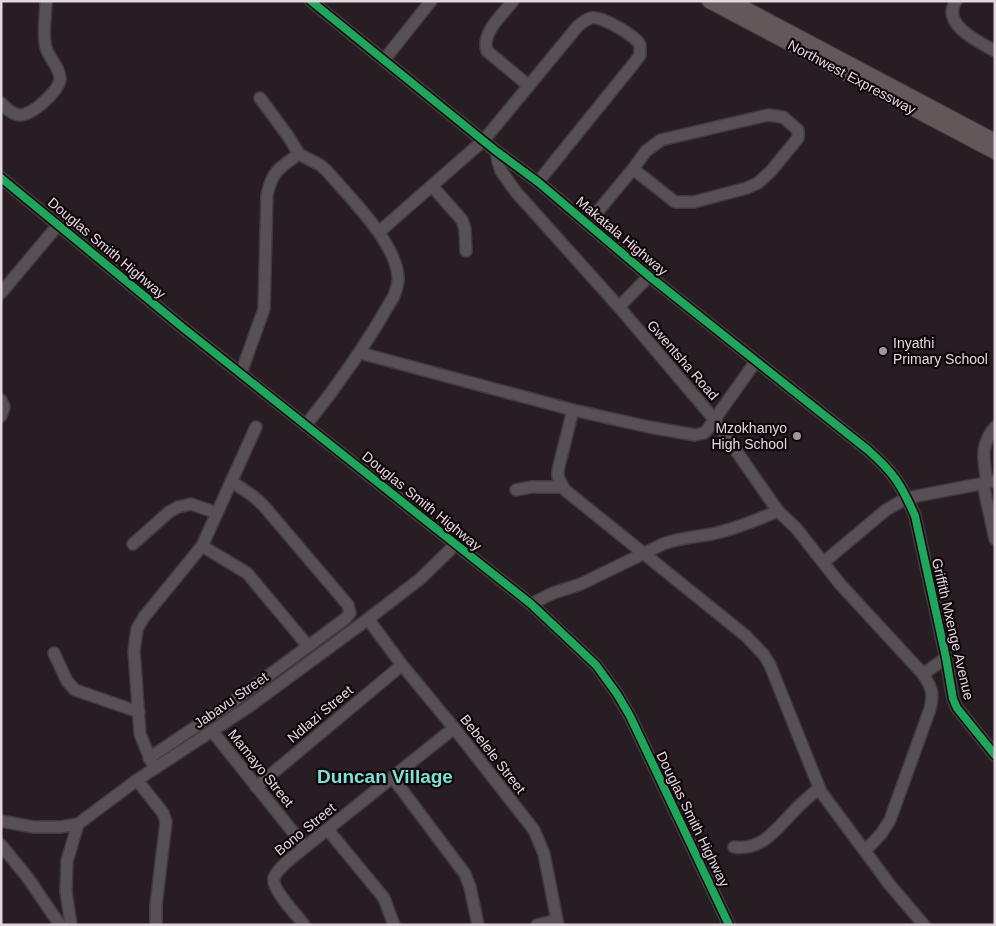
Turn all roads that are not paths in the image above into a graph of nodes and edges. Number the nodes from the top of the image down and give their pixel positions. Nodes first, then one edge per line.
1 (46, 1) edge
2 (311, 1) edge
3 (431, 1) edge
4 (513, 1) edge
5 (709, 1) edge
6 (731, 1) edge
7 (956, 1) edge
8 (995, 51) edge
9 (384, 60) junction
10 (529, 86) junction
11 (260, 98) dead end
12 (1, 103) edge
13 (484, 140) junction
14 (995, 141) edge
15 (496, 151) junction
16 (995, 152) edge
17 (300, 154) junction
18 (633, 169) junction
19 (1, 178) edge
20 (538, 182) junction
21 (432, 186) junction
22 (588, 223) junction
23 (58, 225) junction
24 (379, 232) junction
25 (466, 251) dead end
26 (649, 276) junction
27 (1, 294) edge
28 (619, 308) junction
29 (360, 353) junction
30 (756, 361) junction
31 (241, 374) junction
32 (1, 400) edge
33 (573, 410) junction
34 (1, 416) edge
35 (714, 419) junction
36 (306, 425) junction
37 (256, 427) dead end
38 (995, 427) edge
39 (231, 481) junction
40 (988, 483) edge
41 (562, 486) junction
42 (516, 490) dead end
43 (907, 498) junction
44 (778, 511) junction
45 (217, 513) junction
46 (995, 539) edge
47 (133, 544) dead end
48 (456, 544) junction
49 (202, 546) junction
50 (643, 553) junction
51 (824, 562) junction
52 (531, 604) junction
53 (368, 619) junction
54 (308, 646) junction
55 (54, 653) dead end
56 (946, 658) junction
57 (402, 665) junction
58 (923, 674) junction
59 (139, 712) junction
60 (454, 728) junction
61 (212, 731) junction
62 (992, 748) edge
63 (149, 758) junction
64 (155, 769) junction
65 (393, 778) junction
66 (137, 780) junction
67 (256, 787) junction
68 (819, 788) junction
69 (1, 821) edge
70 (78, 824) junction
71 (328, 830) junction
72 (1, 845) edge
73 (734, 846) dead end
74 (306, 847) junction
75 (865, 851) junction
76 (557, 923) edge
77 (60, 925) edge
78 (71, 925) edge
79 (156, 925) edge
80 (304, 925) edge
81 (394, 925) edge
82 (478, 925) edge
83 (538, 925) edge
84 (730, 925) edge
85 (924, 925) edge

1 - 12 street
2 - 9 street, Makatala Highway
3 - 9 street
4 - 10 street
5 - 16 main road, Northwest Expressway
6 - 14 main road, Northwest Expressway
7 - 8 street
9 - 13 street, Makatala Highway
10 - 13 street
10 - 20 street
11 - 17 street
13 - 15 street, Makatala Highway
13 - 21 street
15 - 20 street, Makatala Highway
15 - 28 street, Gwentsha Road
17 - 24 street
17 - 31 street
18 - 18 street
18 - 22 street
19 - 23 street, Douglas Smith Highway
20 - 22 street, Makatala Highway
21 - 24 street
21 - 25 street
22 - 26 street, Makatala Highway
23 - 27 street
23 - 31 street, Douglas Smith Highway
24 - 29 street
26 - 28 street
26 - 30 street, Makatala Highway
28 - 35 street, Gwentsha Road
29 - 33 street
29 - 36 street
30 - 35 street
30 - 43 street, Makatala Highway
31 - 36 street, Douglas Smith Highway
32 - 34 street
33 - 35 street
33 - 41 street
35 - 44 street, Gwentsha Road
36 - 48 street, Douglas Smith Highway
37 - 39 street
38 - 40 street
39 - 45 street
39 - 54 street
40 - 43 street
40 - 46 street
41 - 42 street
41 - 50 street
43 - 51 street
43 - 56 street, Griffith Mxenge Avenue
44 - 50 street
44 - 51 street, Gwentsha Road
45 - 47 street
45 - 49 street
48 - 52 street, Douglas Smith Highway
48 - 53 street, Jabavu Street
49 - 54 street
49 - 59 street
50 - 52 street
50 - 68 street
51 - 58 street, Gwentsha Road
52 - 84 street, Douglas Smith Highway
53 - 57 street, Bebelele Street
53 - 61 street, Jabavu Street
54 - 63 street
55 - 59 street
56 - 58 street
56 - 62 street, Griffith Mxenge Avenue
57 - 60 street, Bebelele Street
57 - 67 street, Ndlazi Street
58 - 75 street
59 - 63 street
60 - 65 street, Bono Street
60 - 76 street, Bebelele Street
61 - 64 street, Jabavu Street
61 - 67 street, Mamayo Street
63 - 64 street
64 - 66 street, Jabavu Street
65 - 71 street, Bono Street
65 - 82 street
66 - 70 street, Jabavu Street
66 - 79 street
67 - 74 street, Mamayo Street
68 - 73 street
68 - 75 street
69 - 70 street, Jabavu Street
70 - 78 street
71 - 74 street, Bono Street
71 - 81 street
72 - 77 street
74 - 80 street, Bono Street
75 - 85 street
76 - 83 street

